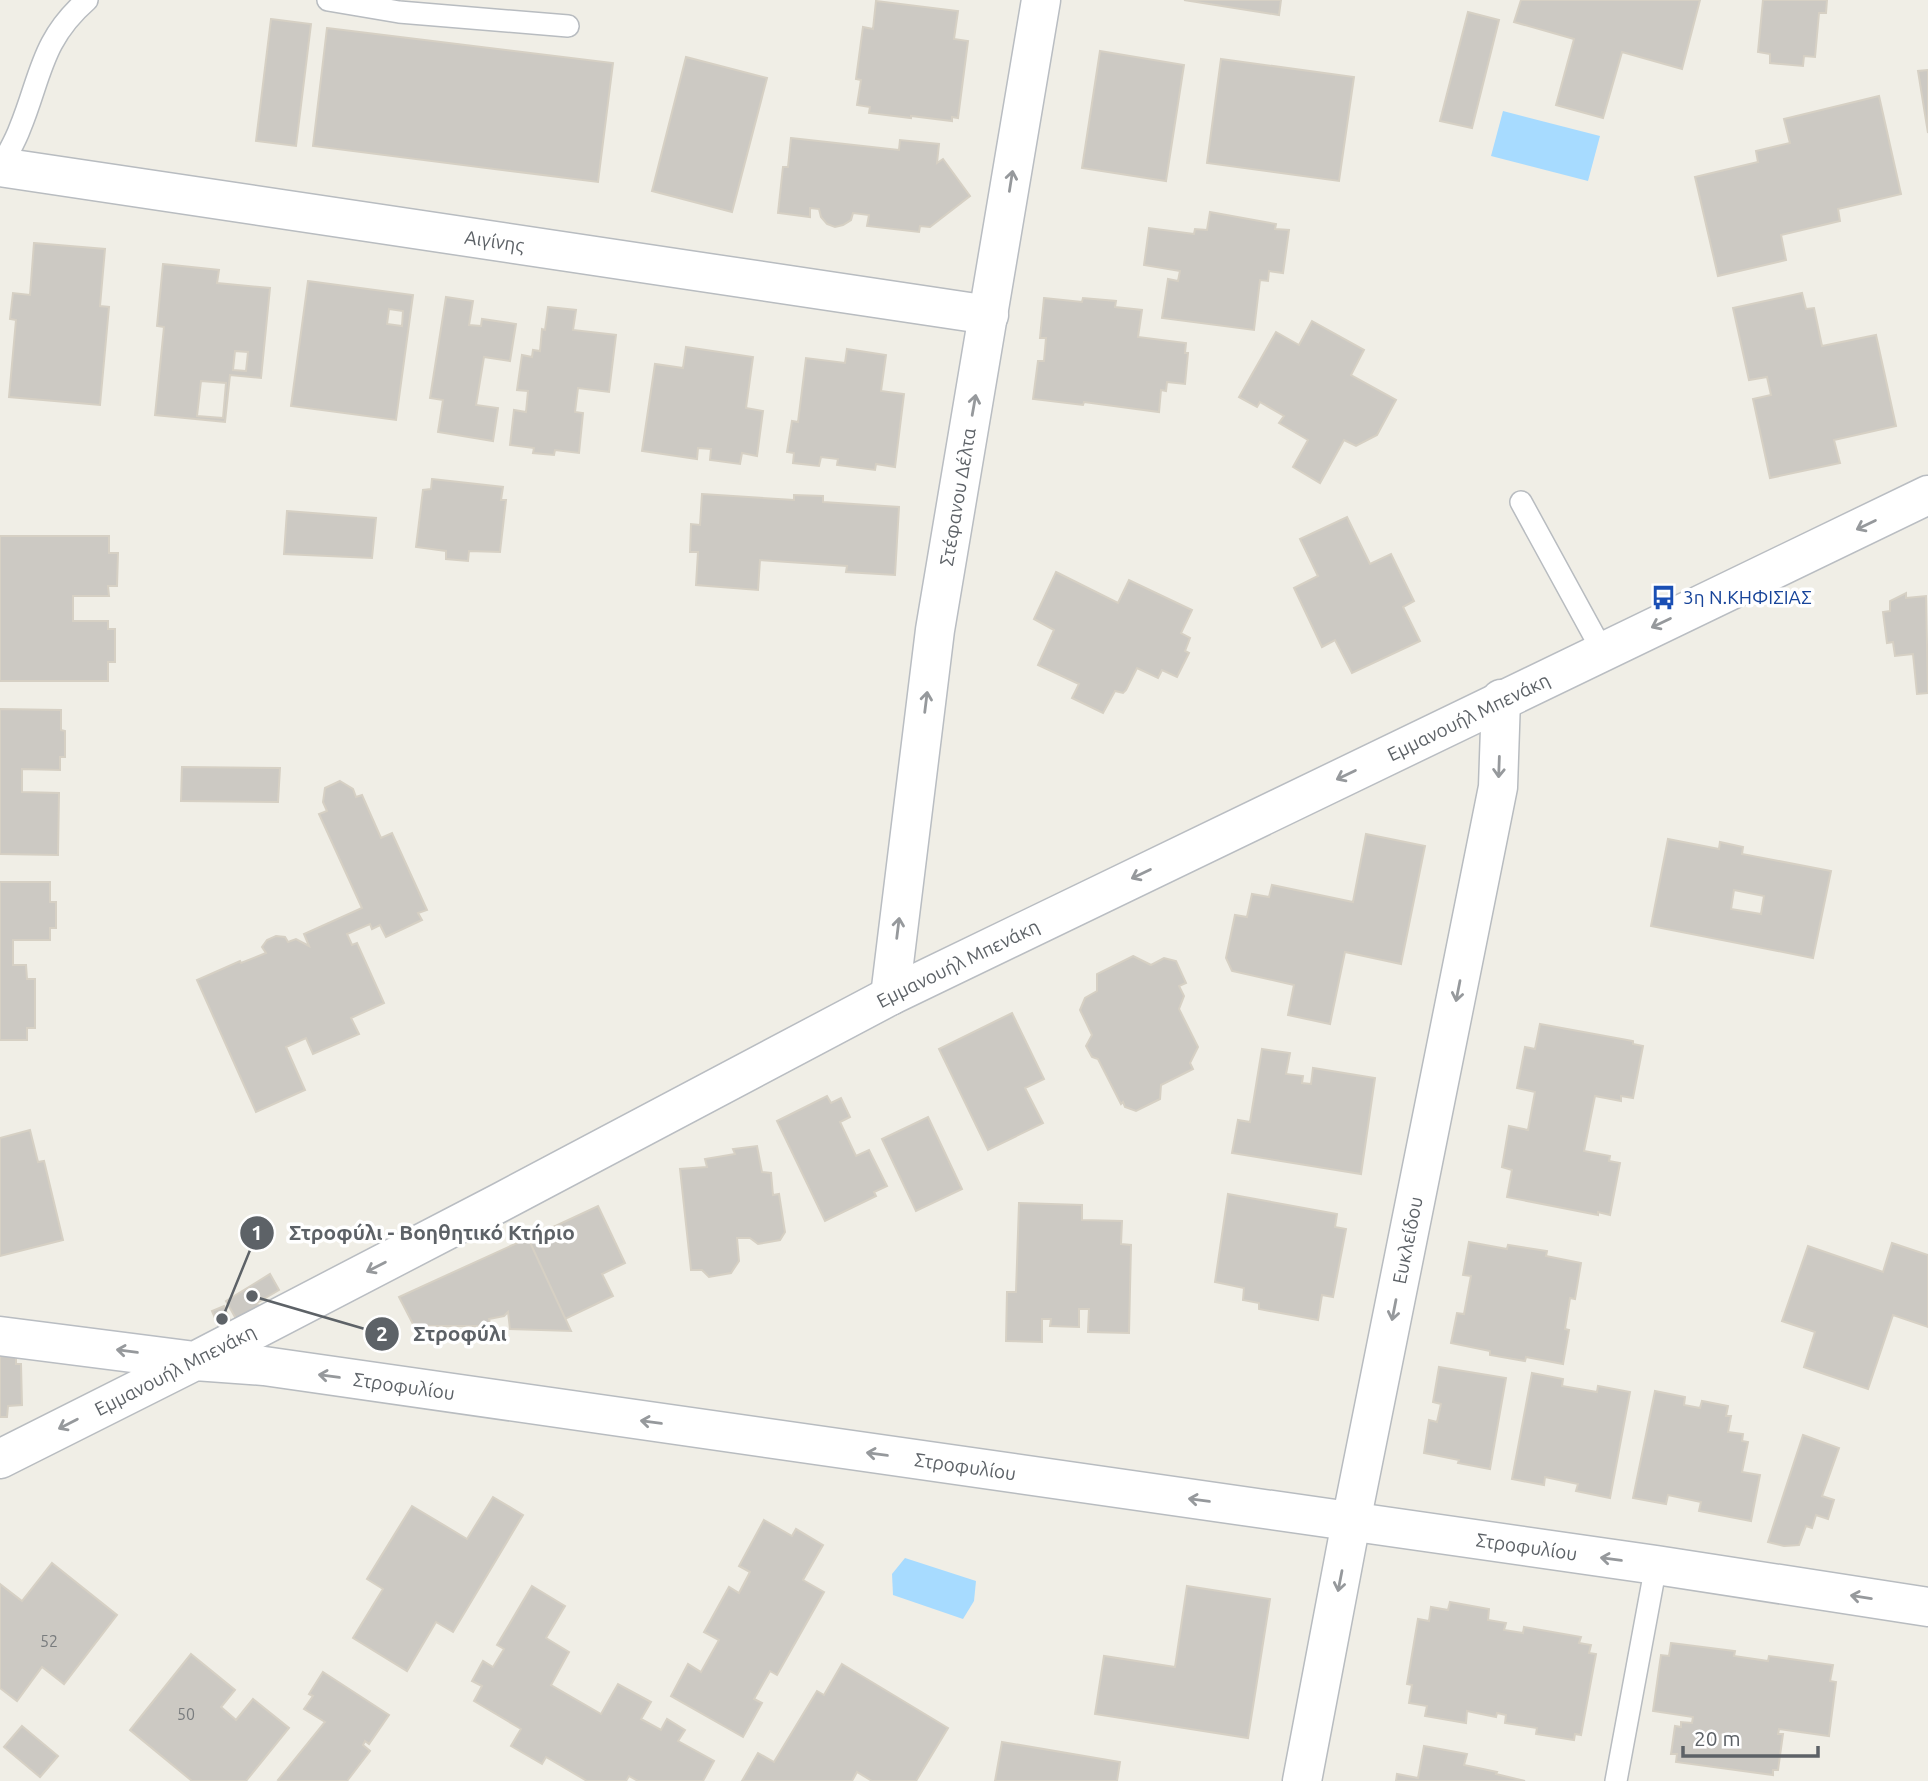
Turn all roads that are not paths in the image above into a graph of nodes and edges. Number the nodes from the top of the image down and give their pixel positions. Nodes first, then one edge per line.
1 (87, 0) edge
2 (328, 0) edge
3 (1041, 0) edge
4 (568, 26) dead end
5 (0, 167) edge
6 (989, 315) junction
7 (1928, 495) edge
8 (1521, 502) dead end
9 (1603, 652) junction
10 (1501, 699) junction
11 (890, 996) junction
12 (0, 1336) edge
13 (195, 1360) junction
14 (0, 1459) edge
15 (1351, 1522) junction
16 (1656, 1565) junction
17 (1928, 1607) edge
18 (1302, 1781) edge
19 (1616, 1781) edge

1 - 5 lane
2 - 4 lane
6 -> 3 street, Στέφανου Δέλτα
5 - 6 street, Αιγίνης
11 -> 6 street, Στέφανου Δέλτα
7 -> 9 street, Εμμανουήλ Μπενάκη
8 - 9 lane
9 - 10 street, Εμμανουήλ Μπενάκη
10 -> 11 street, Εμμανουήλ Μπενάκη
10 -> 15 street, Ευκλείδου
11 -> 13 street, Εμμανουήλ Μπενάκη
13 -> 12 street, Στροφυλίου
13 -> 14 street, Εμμανουήλ Μπενάκη
15 -> 13 street, Στροφυλίου
16 -> 15 street, Στροφυλίου
15 -> 18 street, Ευκλείδου
17 -> 16 street, Στροφυλίου
16 - 19 lane

